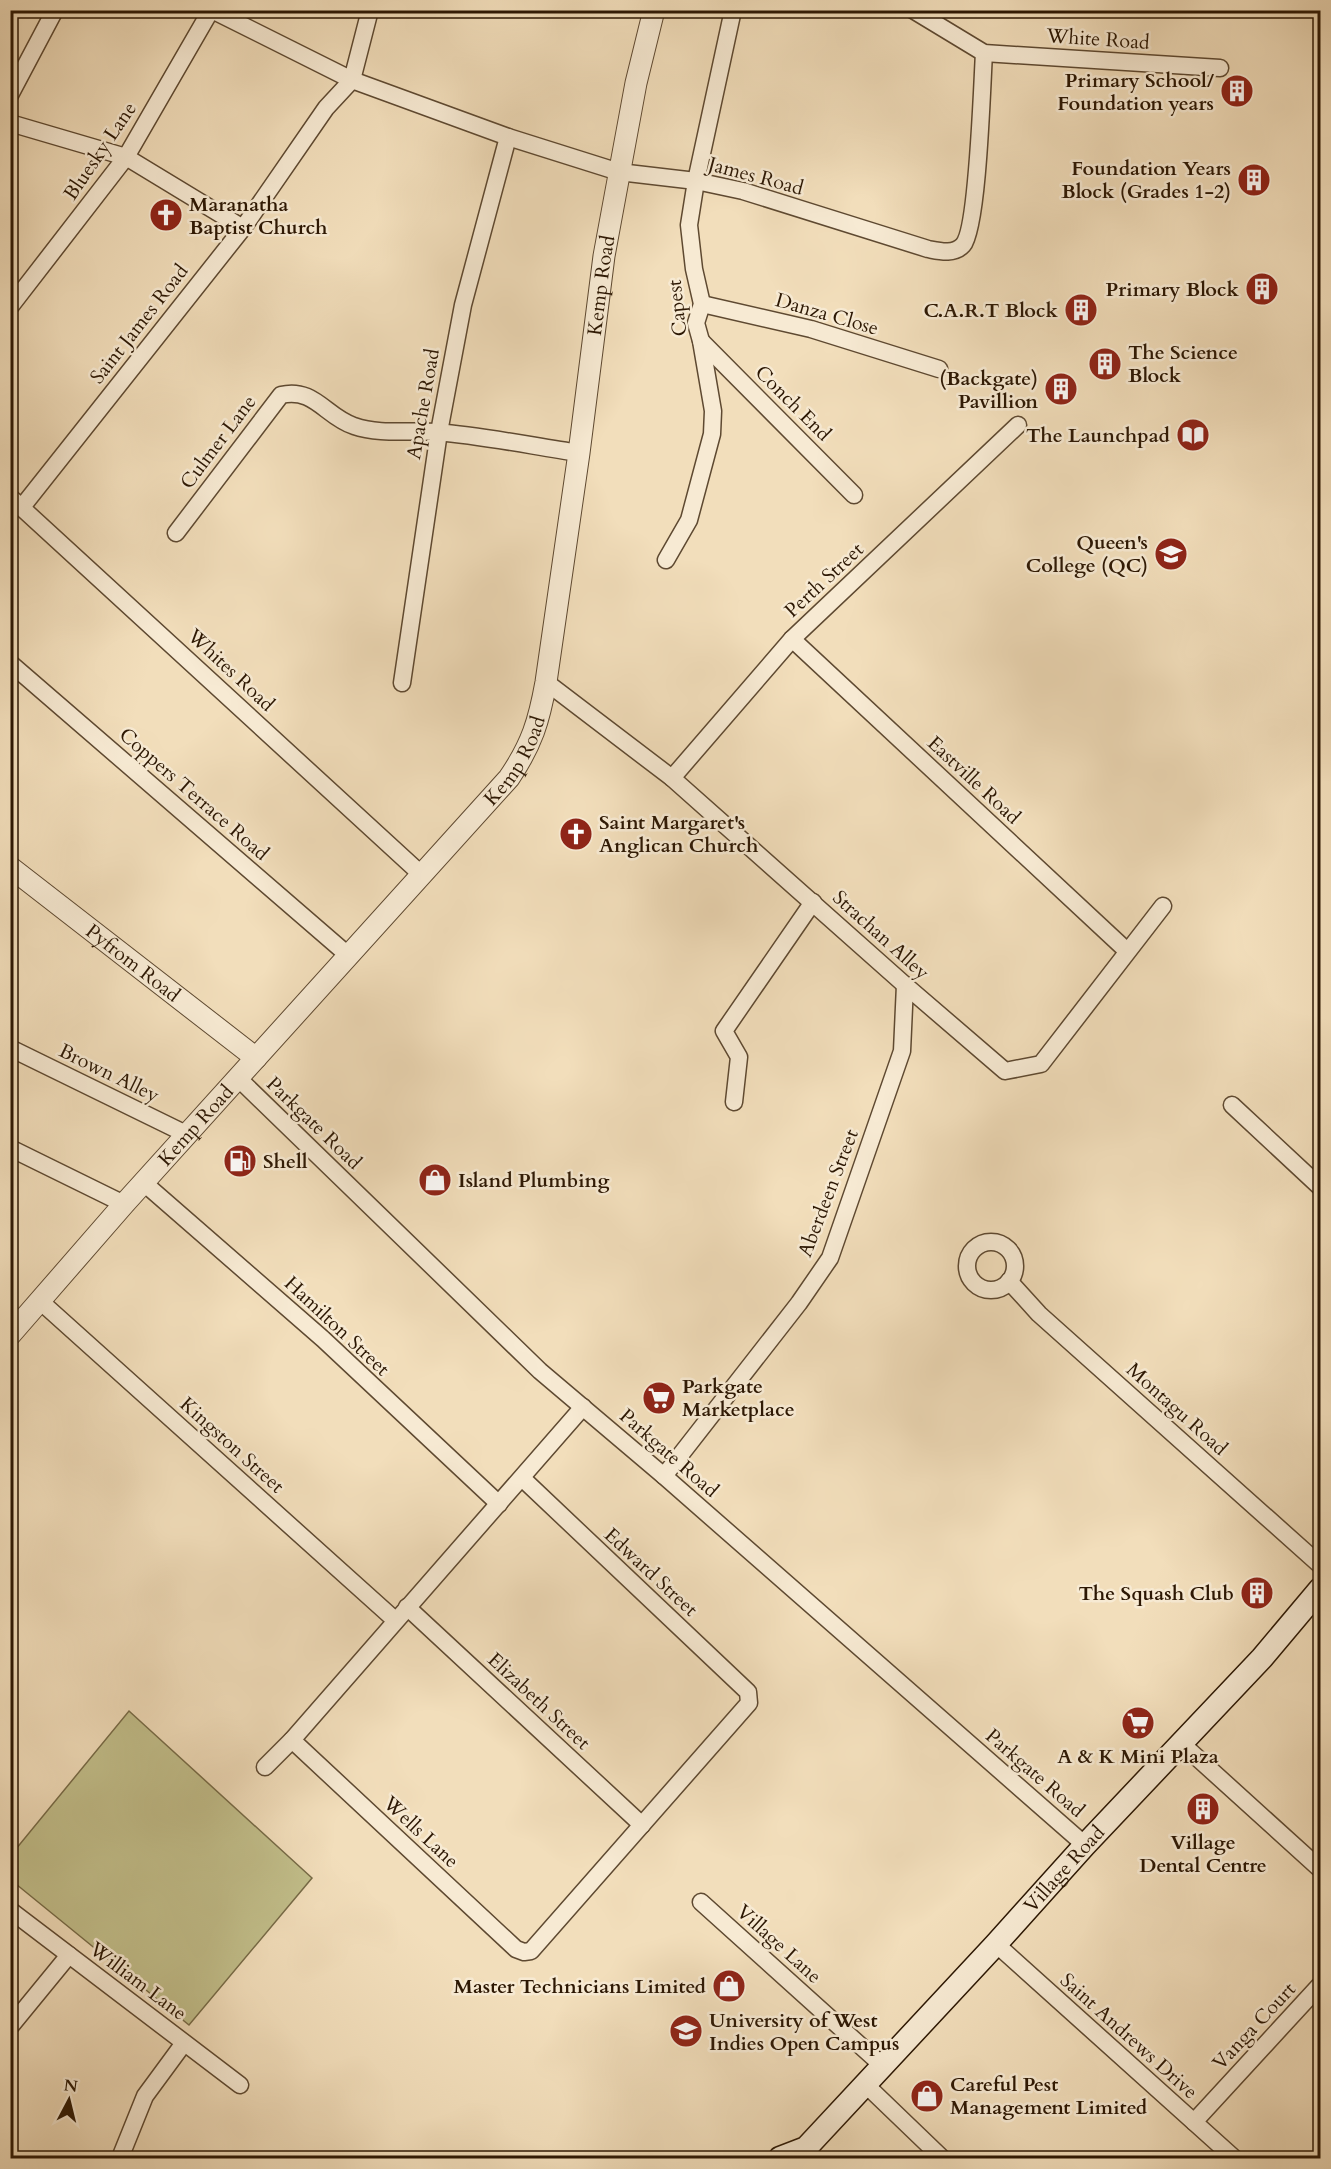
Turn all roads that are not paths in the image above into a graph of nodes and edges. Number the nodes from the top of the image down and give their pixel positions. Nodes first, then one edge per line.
1 (55, 10) edge
2 (212, 10) edge
3 (370, 10) edge
4 (654, 10) edge
5 (733, 10) edge
6 (913, 10) edge
7 (984, 53) junction
8 (1220, 68) dead end
9 (352, 80) junction
10 (10, 95) edge
11 (10, 123) edge
12 (508, 137) junction
13 (126, 157) junction
14 (618, 172) junction
15 (696, 181) junction
16 (243, 228) junction
17 (702, 304) junction
18 (10, 307) edge
19 (701, 341) junction
20 (939, 369) dead end
21 (1018, 425) dead end
22 (439, 432) junction
23 (579, 453) junction
24 (854, 495) dead end
25 (16, 502) edge
26 (176, 533) dead end
27 (666, 560) dead end
28 (792, 639) junction
29 (10, 663) edge
30 (546, 682) junction
31 (402, 683) dead end
32 (672, 778) junction
33 (10, 867) edge
34 (422, 875) junction
35 (813, 902) junction
36 (1163, 906) dead end
37 (1127, 951) junction
38 (349, 956) junction
39 (905, 986) junction
40 (10, 1048) edge
41 (256, 1058) junction
42 (239, 1078) junction
43 (734, 1102) dead end
44 (1232, 1105) dead end
45 (188, 1135) junction
46 (10, 1148) edge
47 (144, 1183) junction
48 (1320, 1187) edge
49 (124, 1204) junction
50 (1009, 1281) dead end
51 (40, 1301) junction
52 (11, 1335) edge
53 (583, 1407) junction
54 (664, 1476) junction
55 (522, 1478) junction
56 (499, 1504) junction
57 (1320, 1565) edge
58 (1320, 1589) edge
59 (407, 1607) junction
60 (395, 1620) junction
61 (292, 1740) junction
62 (1181, 1743) junction
63 (265, 1767) dead end
64 (642, 1826) junction
65 (1085, 1845) junction
66 (1320, 1869) edge
67 (701, 1902) dead end
68 (10, 1910) edge
69 (996, 1944) junction
70 (69, 1955) junction
71 (1320, 1985) edge
72 (10, 2027) edge
73 (184, 2043) junction
74 (883, 2066) junction
75 (865, 2084) junction
76 (240, 2085) dead end
77 (1194, 2122) junction
78 (805, 2153) edge
79 (120, 2158) edge
80 (782, 2158) edge
81 (942, 2158) edge
82 (1234, 2158) edge

1 - 10 street
2 - 9 street, Bluesky Lane
2 - 13 street, Bluesky Lane
3 - 9 street, Saint James Road
4 - 14 street, Kemp Road
5 - 15 street, Capest
6 - 7 street, White Road
7 - 8 street, White Road
7 - 15 street, James Road
9 - 12 street, James Road
9 - 16 street, Saint James Road
11 - 13 street
12 - 14 street, James Road
12 - 22 street, Apache Road
13 - 16 street
13 - 18 street, Bluesky Lane
14 - 15 street, James Road
14 - 23 street, Kemp Road
15 - 17 street, Capest
16 - 25 street, Saint James Road
17 - 19 street, Capest
17 - 20 street, Danza Close
19 - 24 street, Conch End
19 - 27 street, Capest
21 - 28 street, Perth Street
22 - 23 street, Culmer Lane
22 - 26 street, Culmer Lane
22 - 31 street, Apache Road
23 - 30 street, Kemp Road
25 - 34 street, Whites Road
28 - 32 street, Perth Street
28 - 37 street, Eastville Road
29 - 38 street, Coppers Terrace Road
30 - 32 street, Strachan Alley
30 - 34 street, Kemp Road
32 - 35 street, Strachan Alley
33 - 41 street, Pyfrom Road
34 - 38 street, Kemp Road
35 - 39 street, Strachan Alley
35 - 43 street
36 - 37 street, Strachan Alley
37 - 39 street, Strachan Alley
38 - 41 street, Kemp Road
39 - 54 street, Aberdeen Street
40 - 45 street, Brown Alley
41 - 42 street, Kemp Road
42 - 45 street, Kemp Road
42 - 53 street, Parkgate Road
44 - 48 street
45 - 47 street, Kemp Road
46 - 49 street
47 - 49 street, Kemp Road
47 - 56 street, Hamilton Street
49 - 51 street, Kemp Road
50 - 57 street, Montagu Road
51 - 52 street, Kemp Road
51 - 60 street, Kingston Street
53 - 54 street, Parkgate Road
53 - 55 street
54 - 65 street, Parkgate Road
55 - 56 street
55 - 64 street, Edward Street
56 - 59 street
58 - 62 main road, Village Road
59 - 60 street
59 - 64 street, Elizabeth Street
60 - 61 street
61 - 63 street
61 - 64 street, Wells Lane
62 - 65 main road, Village Road
62 - 66 street
65 - 69 main road, Village Road
67 - 74 street, Village Lane
68 - 70 street, William Lane
69 - 74 main road, Village Road
69 - 77 street, Saint Andrews Drive
70 - 72 street
70 - 73 street, William Lane
71 - 77 street, Vanga Court
73 - 76 street, William Lane
73 - 79 street
74 - 75 main road, Village Road
75 - 78 main road, Village Road
75 - 81 street
77 - 82 street, Saint Andrews Drive
78 - 80 main road, Village Road

